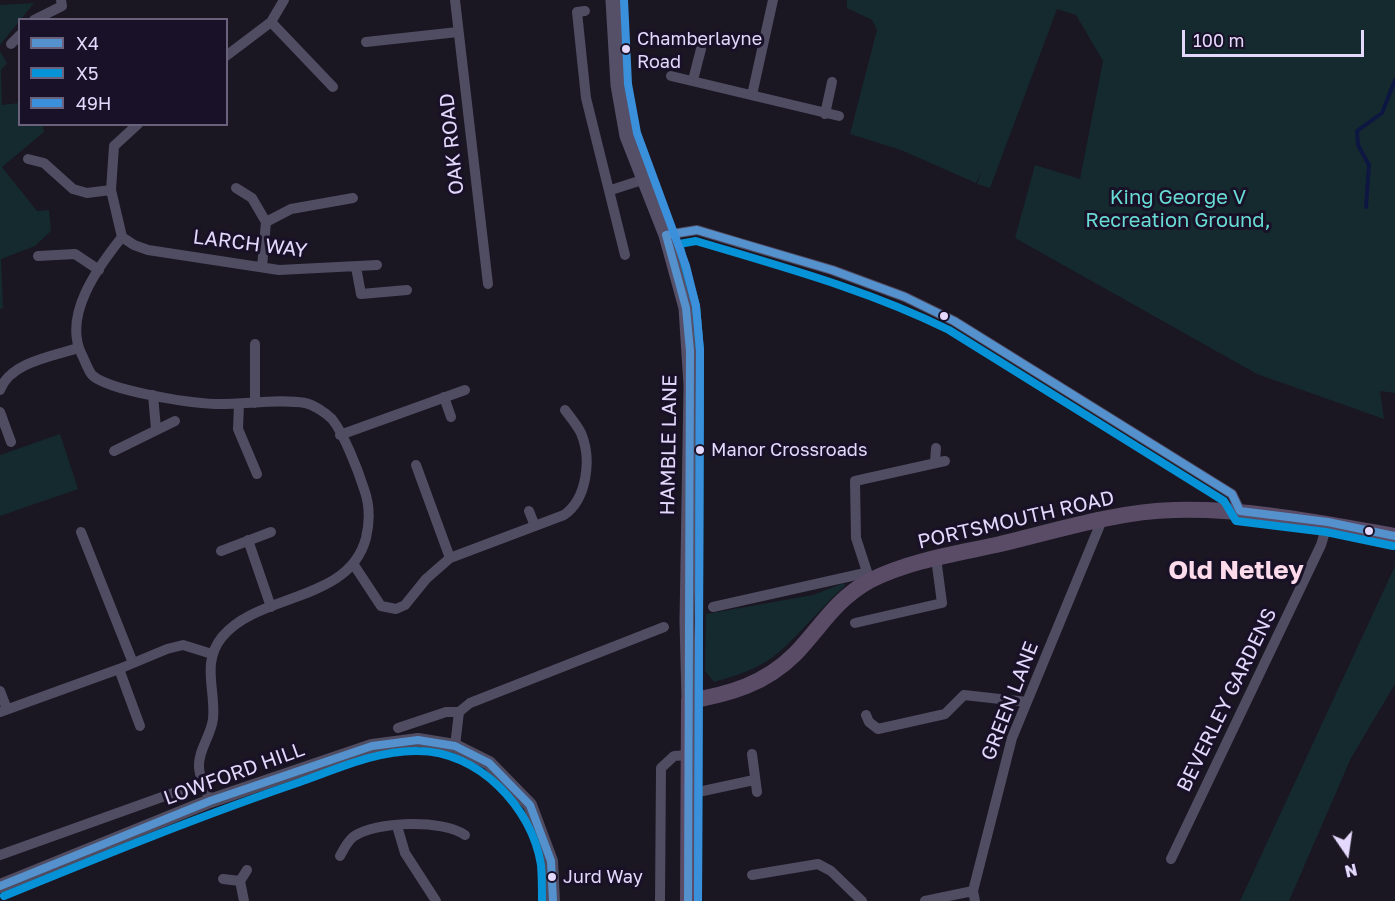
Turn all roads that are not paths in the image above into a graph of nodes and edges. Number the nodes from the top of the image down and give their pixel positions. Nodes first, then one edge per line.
1 (284, 0) edge
2 (454, 0) edge
3 (613, 0) edge
4 (772, 0) edge
5 (61, 3) edge
6 (585, 11) dead end
7 (37, 18) edge
8 (271, 22) junction
9 (458, 32) junction
10 (18, 37) edge
11 (366, 42) dead end
12 (10, 44) dead end
13 (701, 49) dead end
14 (228, 54) edge
15 (671, 76) dead end
16 (693, 80) junction
17 (832, 82) dead end
18 (333, 87) dead end
19 (753, 95) junction
20 (825, 114) junction
21 (839, 117) dead end
22 (136, 126) edge
23 (28, 159) dead end
24 (642, 180) junction
25 (236, 188) dead end
26 (111, 190) junction
27 (611, 190) junction
28 (353, 198) dead end
29 (266, 222) junction
30 (666, 235) junction
31 (122, 237) junction
32 (625, 255) dead end
33 (38, 256) dead end
34 (376, 265) dead end
35 (262, 267) junction
36 (357, 267) junction
37 (99, 270) junction
38 (488, 284) dead end
39 (407, 290) dead end
40 (255, 344) dead end
41 (78, 348) junction
42 (0, 390) edge
43 (465, 390) dead end
44 (153, 395) junction
45 (444, 397) junction
46 (255, 403) junction
47 (239, 404) junction
48 (565, 410) dead end
49 (0, 412) edge
50 (451, 417) dead end
51 (176, 421) dead end
52 (156, 429) junction
53 (340, 435) junction
54 (11, 442) dead end
55 (936, 448) dead end
56 (114, 451) dead end
57 (417, 465) dead end
58 (257, 474) dead end
59 (529, 511) dead end
60 (1240, 511) junction
61 (1102, 520) junction
62 (1328, 522) junction
63 (535, 526) junction
64 (81, 532) dead end
65 (271, 532) dead end
66 (1394, 536) edge
67 (248, 540) junction
68 (221, 551) dead end
69 (450, 558) junction
70 (936, 558) junction
71 (354, 565) junction
72 (868, 577) junction
73 (271, 607) junction
74 (713, 607) dead end
75 (855, 623) dead end
76 (660, 632) dead end
77 (212, 654) junction
78 (133, 663) junction
79 (119, 669) junction
80 (0, 691) edge
81 (689, 701) junction
82 (1027, 702) junction
83 (4, 710) edge
84 (459, 712) junction
85 (866, 715) dead end
86 (140, 726) dead end
87 (398, 728) dead end
88 (455, 746) junction
89 (752, 754) dead end
90 (689, 756) junction
91 (754, 780) junction
92 (204, 782) junction
93 (757, 792) dead end
94 (689, 794) junction
95 (210, 801) junction
96 (397, 826) junction
97 (465, 835) dead end
98 (0, 855) edge
99 (340, 856) dead end
100 (1171, 859) dead end
101 (247, 870) dead end
102 (752, 874) dead end
103 (223, 879) dead end
104 (240, 881) junction
105 (0, 886) edge
106 (974, 896) edge
107 (244, 901) edge
108 (436, 901) edge
109 (553, 901) edge
110 (660, 901) edge
111 (688, 901) edge
112 (862, 901) edge
113 (925, 901) edge

1 - 8 street
2 - 9 street, OAK ROAD
3 - 24 main road, HAMBLE LANE
4 - 19 street
5 - 7 street
6 - 27 street
8 - 14 street
8 - 18 street
9 - 11 street
9 - 38 street, OAK ROAD
10 - 12 street
13 - 16 street
15 - 16 street
16 - 19 street
17 - 20 street
19 - 20 street
20 - 21 street
22 - 26 street
23 - 26 street
24 - 27 street
24 - 30 main road, HAMBLE LANE
25 - 29 street
26 - 31 street
27 - 32 street
28 - 29 street
29 - 35 street
30 - 60 street
30 - 81 main road, HAMBLE LANE
31 - 35 street, LARCH WAY
31 - 37 street
33 - 37 street
34 - 36 street, LARCH WAY
35 - 36 street, LARCH WAY
36 - 39 street
37 - 41 street
40 - 46 street
41 - 42 street
41 - 44 street
43 - 45 street
44 - 47 street
44 - 52 street
45 - 50 street
45 - 53 street
46 - 47 street
46 - 53 street
47 - 58 street
48 - 63 street
49 - 54 street
51 - 52 street
52 - 56 street
53 - 71 street
55 - 72 street
57 - 69 street
59 - 63 street
60 - 61 main road, PORTSMOUTH ROAD
60 - 62 main road, PORTSMOUTH ROAD
61 - 70 main road, PORTSMOUTH ROAD
61 - 82 street, GREEN LANE
62 - 66 main road, PORTSMOUTH ROAD
62 - 100 street, BEVERLEY GARDENS
63 - 69 street
64 - 78 street
65 - 67 street
67 - 68 street
67 - 73 street
69 - 71 street
70 - 72 main road, PORTSMOUTH ROAD
70 - 75 street
71 - 73 street
72 - 74 street
72 - 81 main road, PORTSMOUTH ROAD
73 - 77 street
76 - 84 street
77 - 78 street
77 - 92 street
78 - 79 street
79 - 83 street
79 - 86 street
80 - 83 street
81 - 90 main road, HAMBLE LANE
82 - 85 street
82 - 106 street, GREEN LANE
84 - 87 street
84 - 88 street
88 - 95 street, LOWFORD HILL
88 - 109 street
89 - 91 street
90 - 94 main road, HAMBLE LANE
90 - 110 street
91 - 93 street
91 - 94 street
92 - 95 street
92 - 98 street
94 - 111 main road, HAMBLE LANE
95 - 105 street, LOWFORD HILL
96 - 97 street
96 - 99 street
96 - 108 street
101 - 104 street
102 - 112 street
103 - 104 street
104 - 107 street
106 - 113 street

